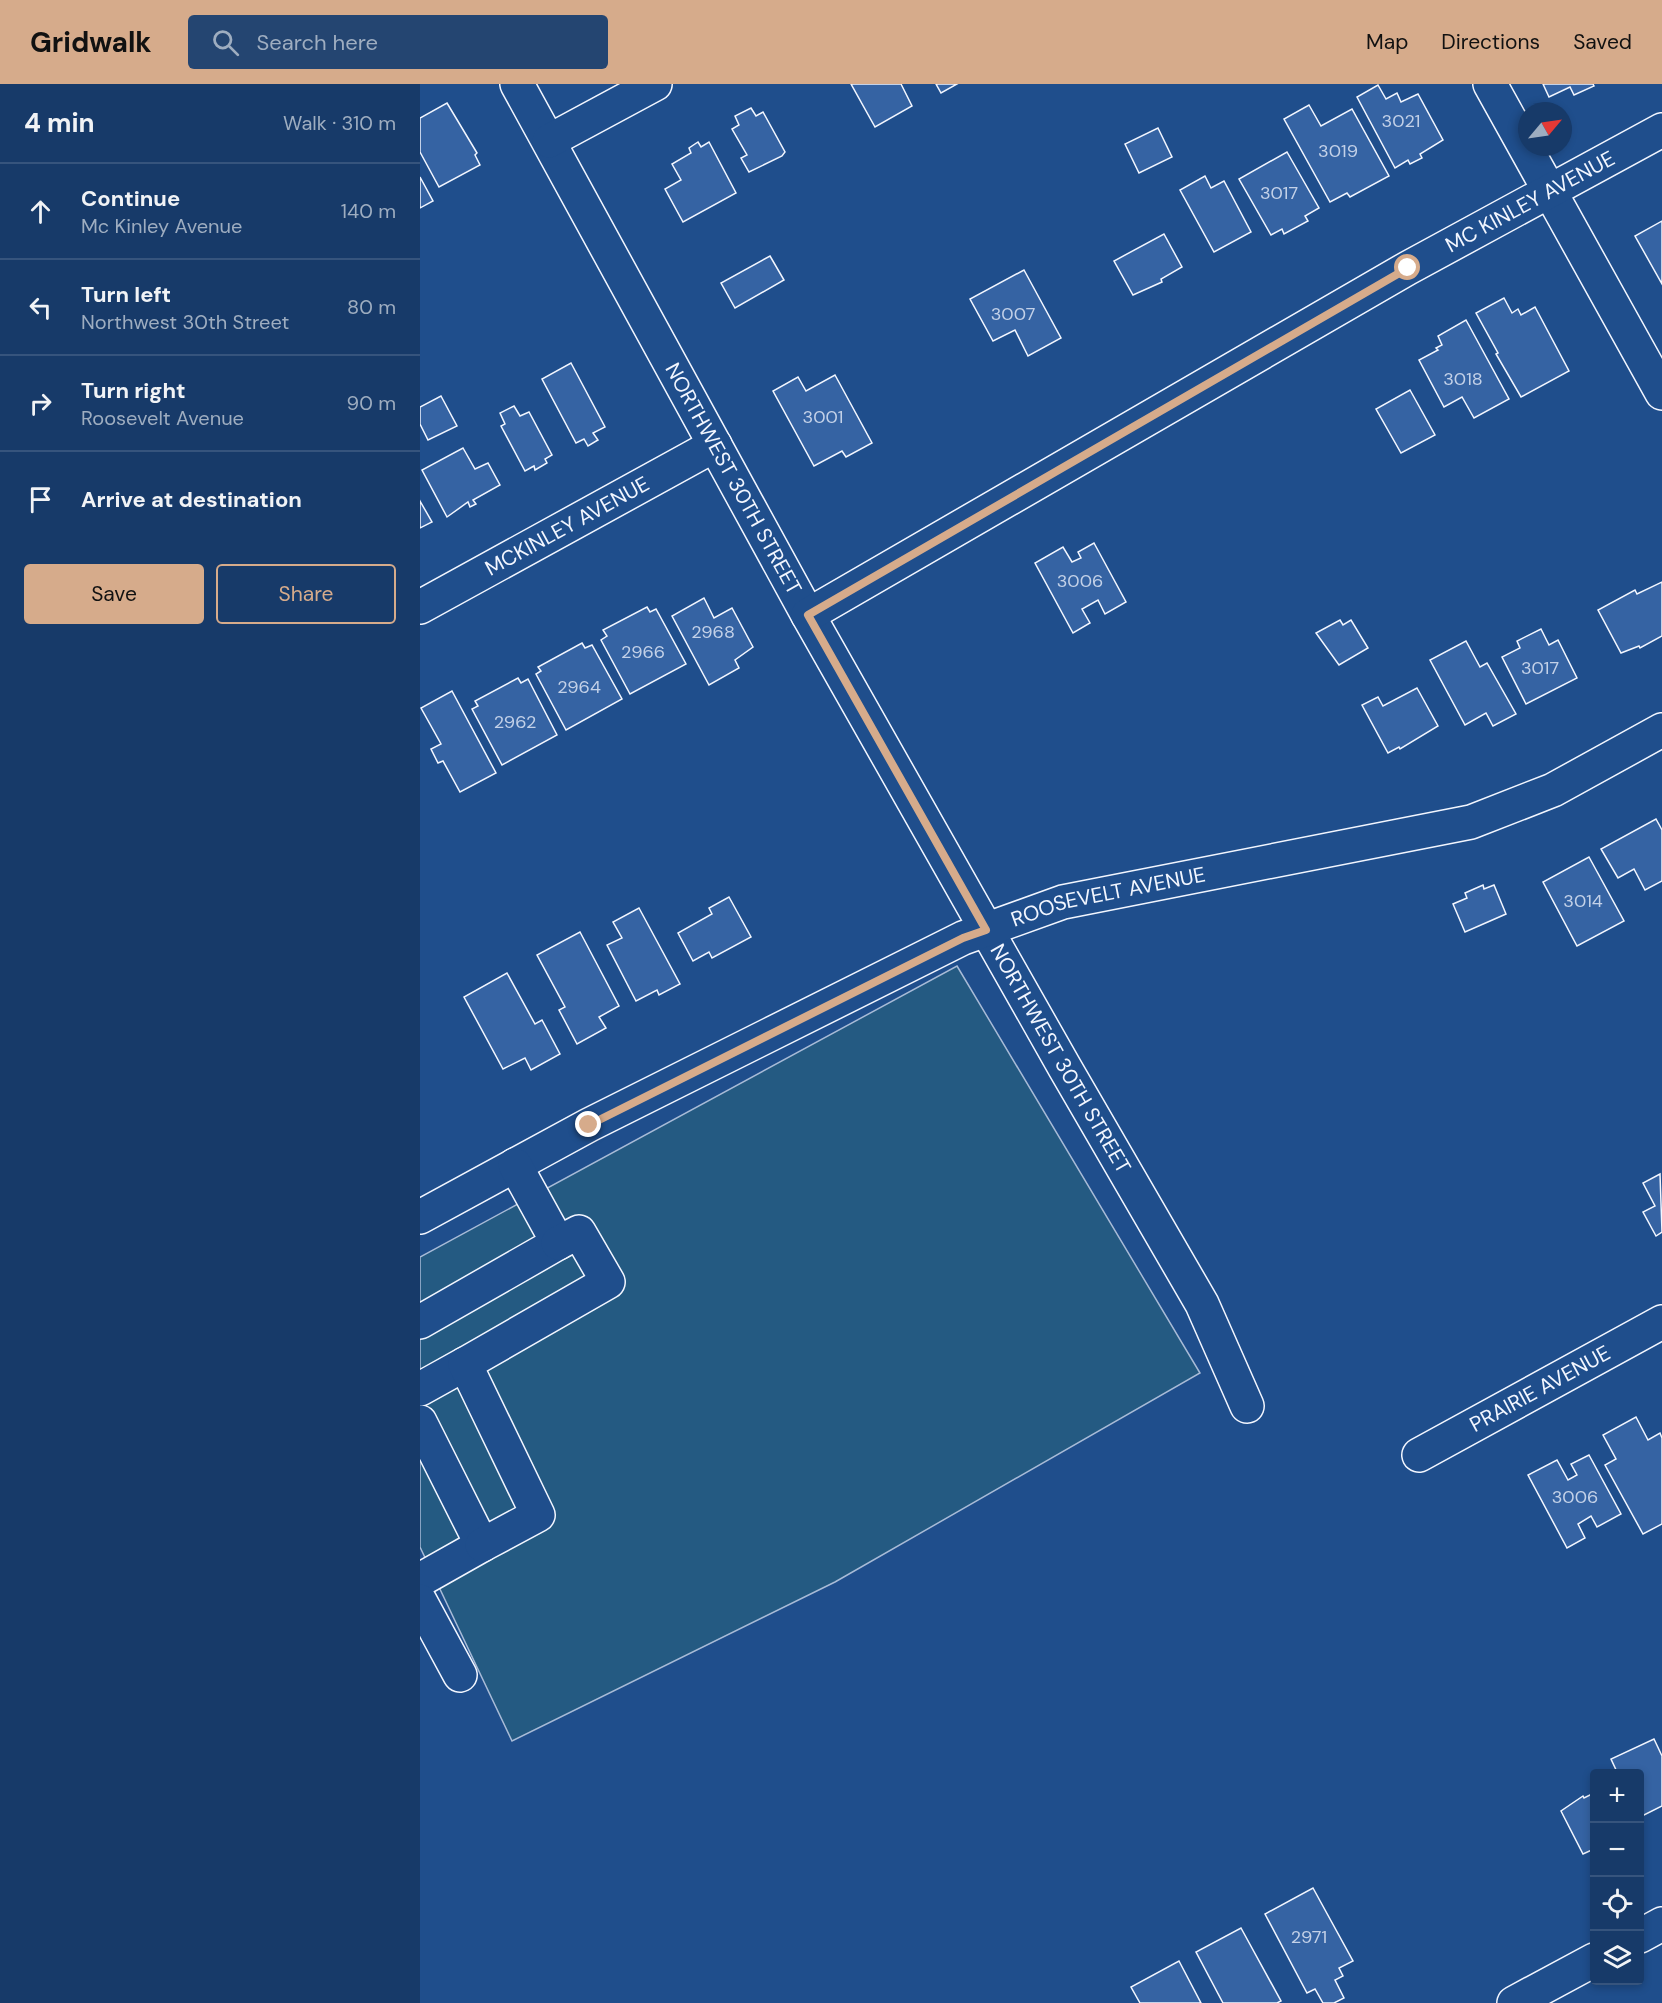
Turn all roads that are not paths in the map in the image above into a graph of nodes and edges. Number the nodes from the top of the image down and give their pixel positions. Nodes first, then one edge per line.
1 (518, 84) edge
2 (656, 84) edge
3 (1490, 84) edge
4 (1662, 130) edge
5 (549, 141) junction
6 (1549, 191) junction
7 (1662, 393) edge
8 (715, 445) junction
9 (420, 607) edge
10 (808, 615) junction
11 (1662, 730) edge
12 (986, 930) junction
13 (515, 1165) junction
14 (420, 1217) edge
15 (558, 1243) junction
16 (420, 1322) edge
17 (1662, 1322) edge
18 (465, 1365) junction
19 (420, 1389) edge
20 (1247, 1406) dead end
21 (420, 1422) edge
22 (1419, 1455) dead end
23 (482, 1545) junction
24 (420, 1580) edge
25 (420, 1601) edge
26 (460, 1675) dead end
27 (1662, 1924) edge
28 (1644, 1934) edge
29 (1590, 1962) edge
30 (1514, 2003) edge

1 - 5 street, NORTHWEST 30TH STREET
2 - 5 street
3 - 6 street
4 - 6 street, MC KINLEY AVENUE
5 - 8 street, NORTHWEST 30TH STREET
6 - 7 street
6 - 10 street, MC KINLEY AVENUE
8 - 9 street, MCKINLEY AVENUE
8 - 10 street, NORTHWEST 30TH STREET
10 - 12 street, NORTHWEST 30TH STREET
11 - 12 street, ROOSEVELT AVENUE
12 - 13 street, ROOSEVELT AVENUE
12 - 20 street, NORTHWEST 30TH STREET
13 - 14 street, ROOSEVELT AVENUE
13 - 15 street
15 - 16 street
15 - 18 street
17 - 22 street, PRAIRIE AVENUE
18 - 19 street
18 - 23 street
21 - 23 street
23 - 24 street
25 - 26 street
27 - 28 street
29 - 30 street

